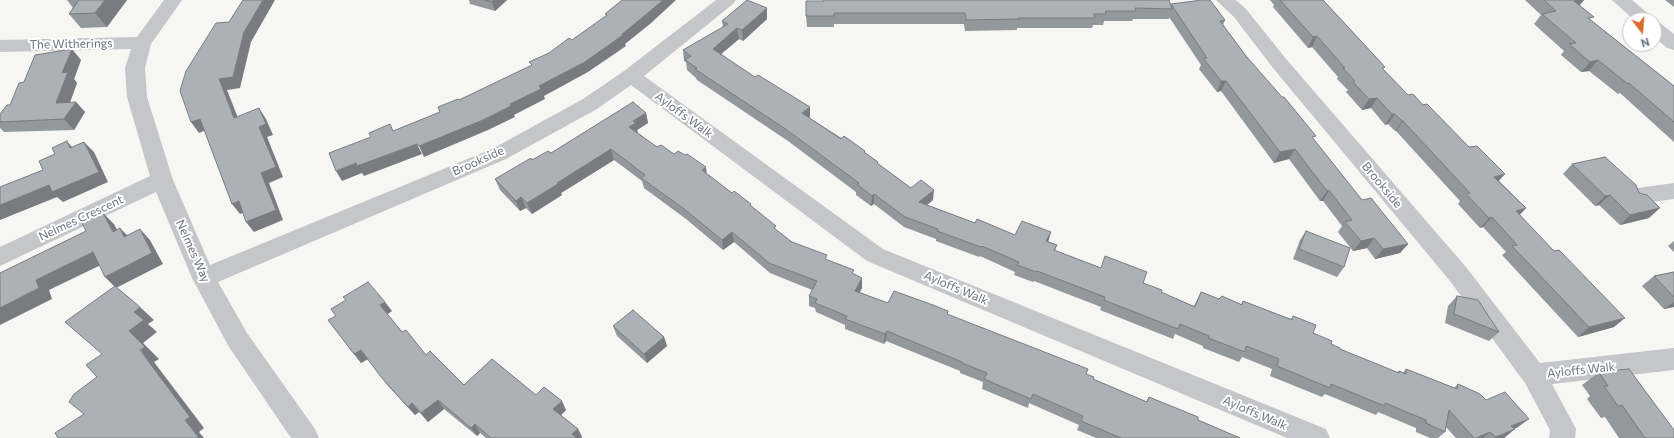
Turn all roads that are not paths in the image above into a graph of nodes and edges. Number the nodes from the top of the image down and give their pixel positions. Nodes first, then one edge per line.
1 (173, 0) edge
2 (727, 0) edge
3 (1225, 0) edge
4 (1621, 0) edge
5 (1635, 12) edge
6 (1662, 34) edge
7 (142, 43) junction
8 (1674, 44) edge
9 (0, 46) edge
10 (631, 76) junction
11 (162, 180) junction
12 (1674, 190) edge
13 (1638, 196) edge
14 (0, 257) edge
15 (204, 278) junction
16 (1674, 359) edge
17 (1534, 375) junction
18 (306, 438) edge
19 (1317, 438) edge
20 (1562, 438) edge

1 - 7 street, Nelmes Way
2 - 10 street, Brookside
3 - 17 street, Brookside
4 - 5 street
6 - 8 street
7 - 9 street, The Witherings
7 - 11 street, Nelmes Way
10 - 15 street, Brookside
10 - 19 street, Ayloffs Walk
11 - 14 street, Nelmes Crescent
11 - 15 street, Nelmes Way
12 - 13 street
15 - 18 street, Nelmes Way
16 - 17 street, Ayloffs Walk
17 - 20 street, Ayloffs Walk

